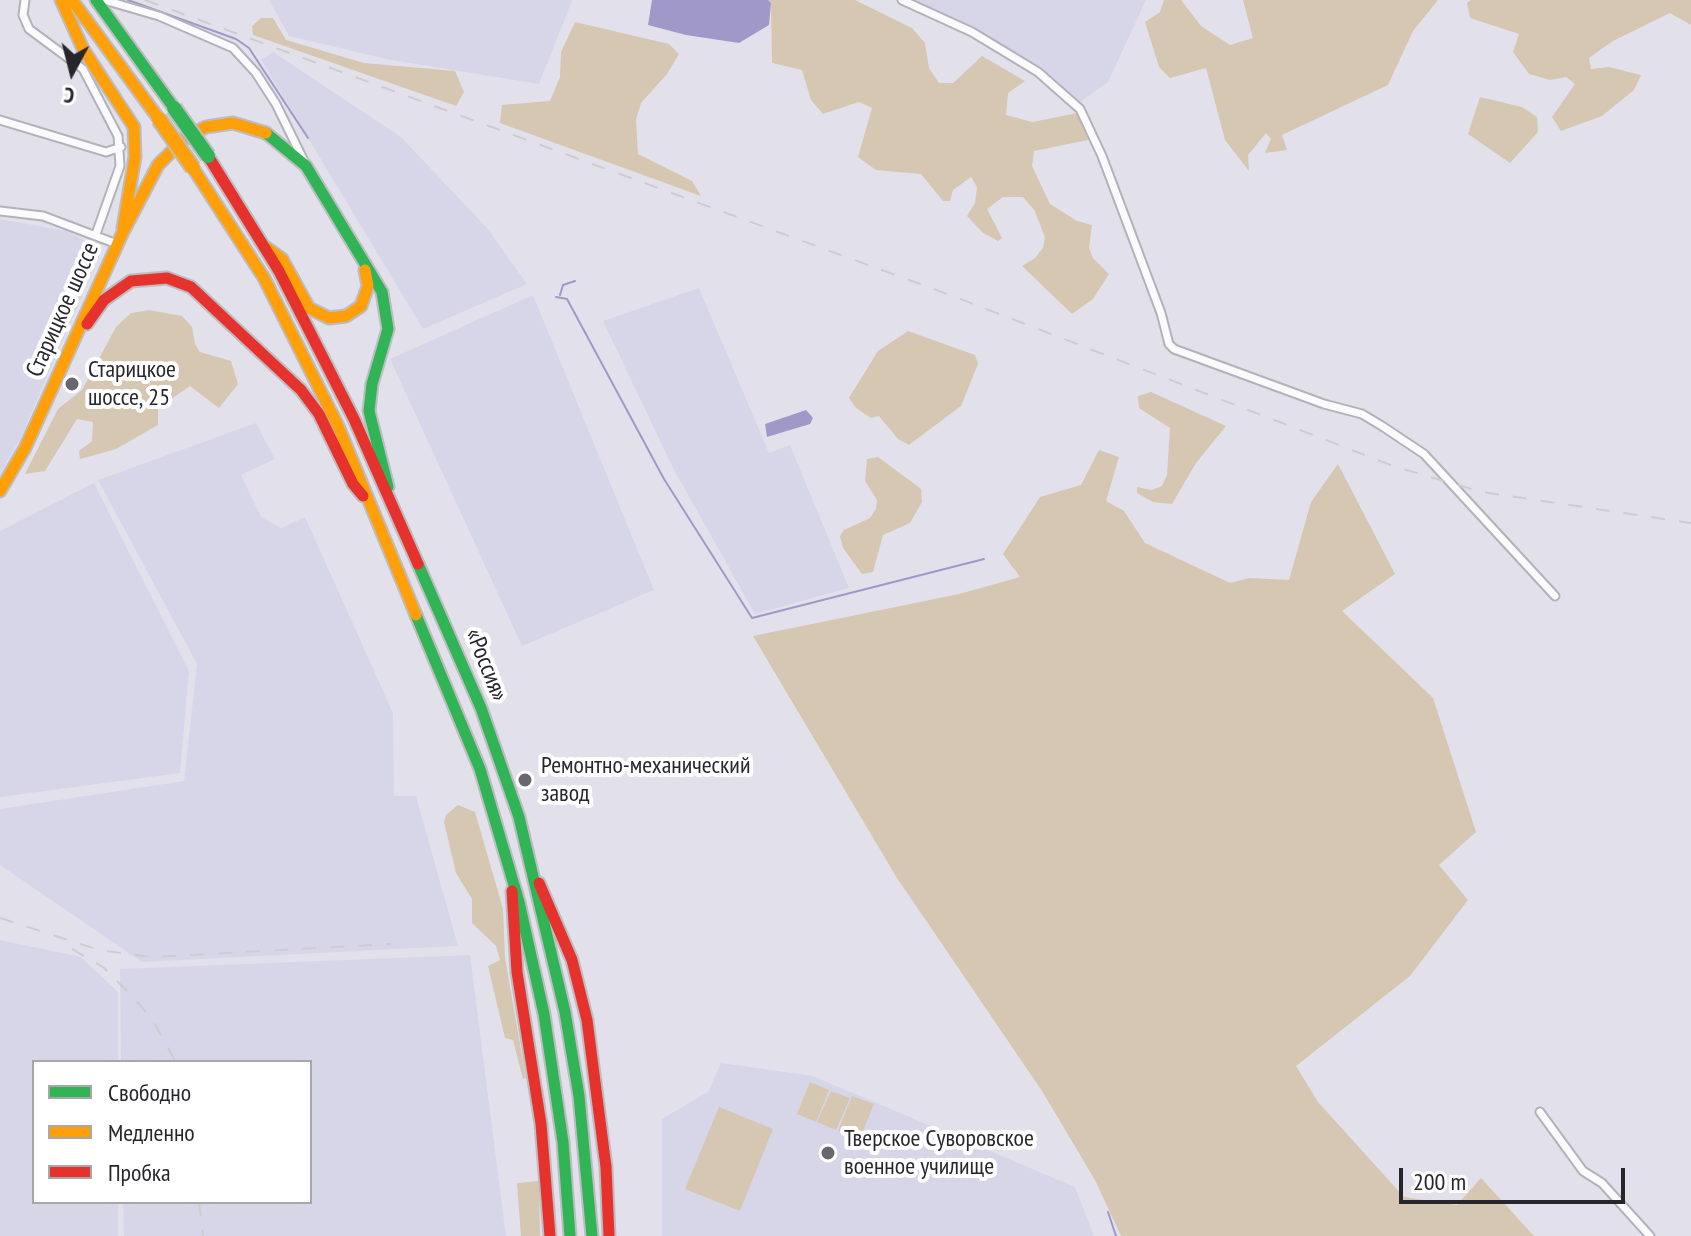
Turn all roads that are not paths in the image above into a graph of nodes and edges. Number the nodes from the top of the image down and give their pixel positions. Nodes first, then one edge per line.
1 (25, 0) edge
2 (96, 0) edge
3 (902, 0) edge
4 (70, 5) edge
5 (106, 7) edge
6 (0, 120) edge
7 (121, 147) junction
8 (306, 166) junction
9 (0, 211) edge
10 (96, 234) junction
11 (120, 238) junction
12 (265, 246) junction
13 (357, 247) junction
14 (67, 354) junction
15 (0, 491) edge
16 (391, 508) junction
17 (373, 509) junction
18 (1555, 596) dead end
19 (532, 868) junction
20 (511, 873) junction
21 (1540, 1112) dead end
22 (550, 1236) edge
23 (570, 1236) edge
24 (592, 1236) edge
25 (609, 1236) edge
26 (1650, 1236) edge

1 - 7 street
2 - 5 main road
3 - 18 street
4 - 11 main road
4 - 17 main road, «Россия», bridge
5 - 8 street
5 - 12 main road, «Россия», bridge
6 - 7 street
7 - 10 street
8 - 11 main road
8 - 13 main road
9 - 10 street
10 - 11 street
11 - 14 main road, Старицкое шоссе
12 - 13 main road
12 - 16 main road, «Россия»
13 - 16 main road
14 - 15 main road, Старицкое шоссе
14 - 17 main road
16 - 19 main road, «Россия»
17 - 20 main road, «Россия»
19 - 24 main road, «Россия»
19 - 25 main road
20 - 22 main road
20 - 23 main road, «Россия»
21 - 26 street

